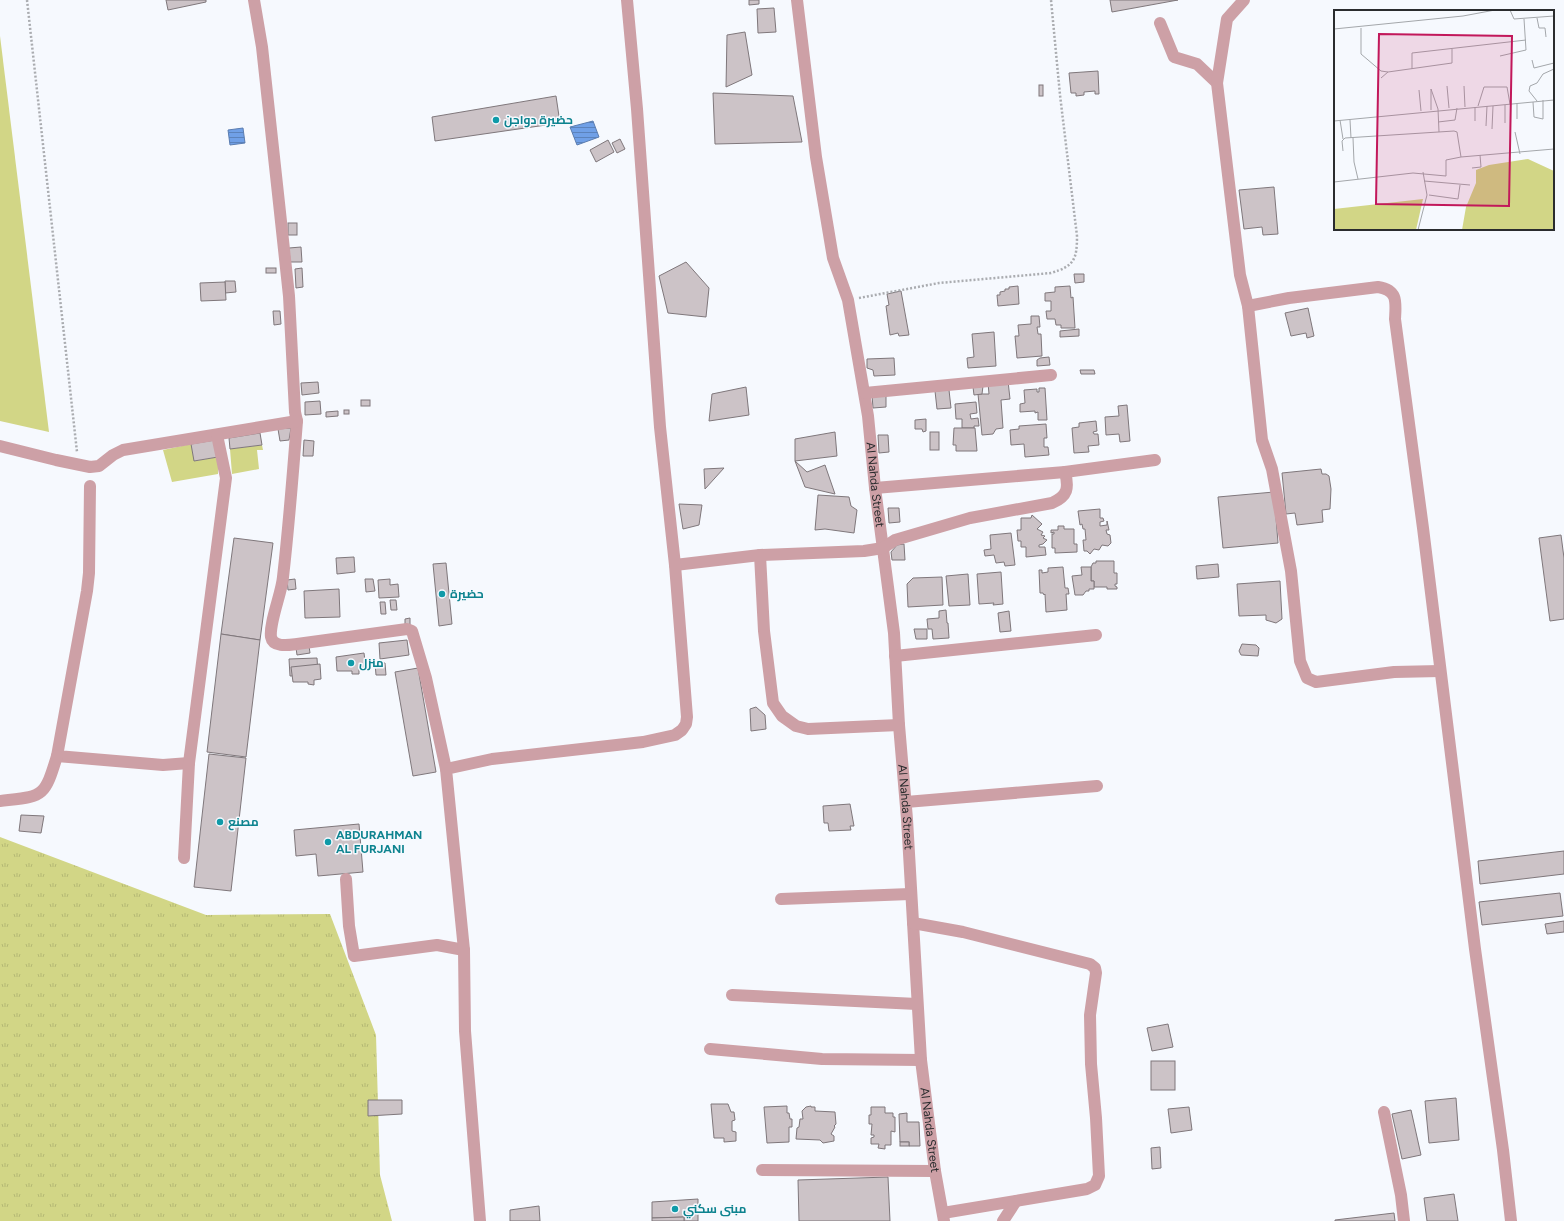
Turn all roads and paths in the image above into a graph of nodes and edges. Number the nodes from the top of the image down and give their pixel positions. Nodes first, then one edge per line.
1 (27, 0) edge
2 (254, 0) edge
3 (627, 0) edge
4 (797, 0) edge
5 (1051, 0) edge
6 (1244, 0) edge
7 (1160, 23) dead end
8 (1217, 83) junction
9 (848, 300) junction
10 (1248, 306) junction
11 (1051, 375) dead end
12 (865, 393) junction
13 (297, 422) junction
14 (217, 435) junction
15 (0, 446) edge
16 (1155, 460) dead end
17 (78, 465) junction
18 (1064, 472) junction
19 (90, 486) dead end
20 (875, 488) junction
21 (883, 548) junction
22 (760, 555) junction
23 (674, 565) junction
24 (1096, 635) dead end
25 (895, 656) junction
26 (1440, 671) junction
27 (899, 724) junction
28 (57, 756) junction
29 (189, 763) junction
30 (446, 769) junction
31 (1097, 786) dead end
32 (0, 801) edge
33 (906, 802) junction
34 (184, 858) dead end
35 (346, 879) dead end
36 (910, 894) junction
37 (781, 899) dead end
38 (913, 923) junction
39 (464, 950) junction
40 (732, 995) dead end
41 (917, 1004) junction
42 (710, 1049) dead end
43 (921, 1060) junction
44 (1384, 1112) dead end
45 (762, 1170) dead end
46 (935, 1171) junction
47 (1016, 1201) junction
48 (943, 1217) edge
49 (480, 1221) edge
50 (1003, 1221) edge
51 (1404, 1221) edge
52 (1511, 1221) edge

1 - 17 path
2 - 13 street
3 - 23 street
4 - 9 street, Al Nahda Street
5 - 9 path
6 - 8 street
7 - 8 street
8 - 10 street
9 - 12 street, Al Nahda Street
10 - 26 street
10 - 26 street
11 - 12 street
12 - 20 street, Al Nahda Street
13 - 14 street
13 - 30 street
14 - 17 street
14 - 29 street
15 - 17 street
16 - 18 street
18 - 20 street
18 - 21 street
19 - 28 street
20 - 21 street, Al Nahda Street
21 - 22 street
21 - 25 street, Al Nahda Street
22 - 23 street
22 - 27 street
23 - 30 street
24 - 25 street
25 - 27 street, Al Nahda Street
26 - 52 street
27 - 33 street, Al Nahda Street
28 - 29 street
28 - 32 street
29 - 34 street
30 - 39 street
31 - 33 street
33 - 36 street, Al Nahda Street
35 - 39 street
36 - 37 street
36 - 38 street, Al Nahda Street
38 - 41 street, Al Nahda Street
38 - 47 street
39 - 49 street
40 - 41 street
41 - 43 street, Al Nahda Street
42 - 43 street
43 - 46 street, Al Nahda Street
44 - 51 street
45 - 46 street
46 - 48 street, Al Nahda Street
47 - 48 street
47 - 50 street

